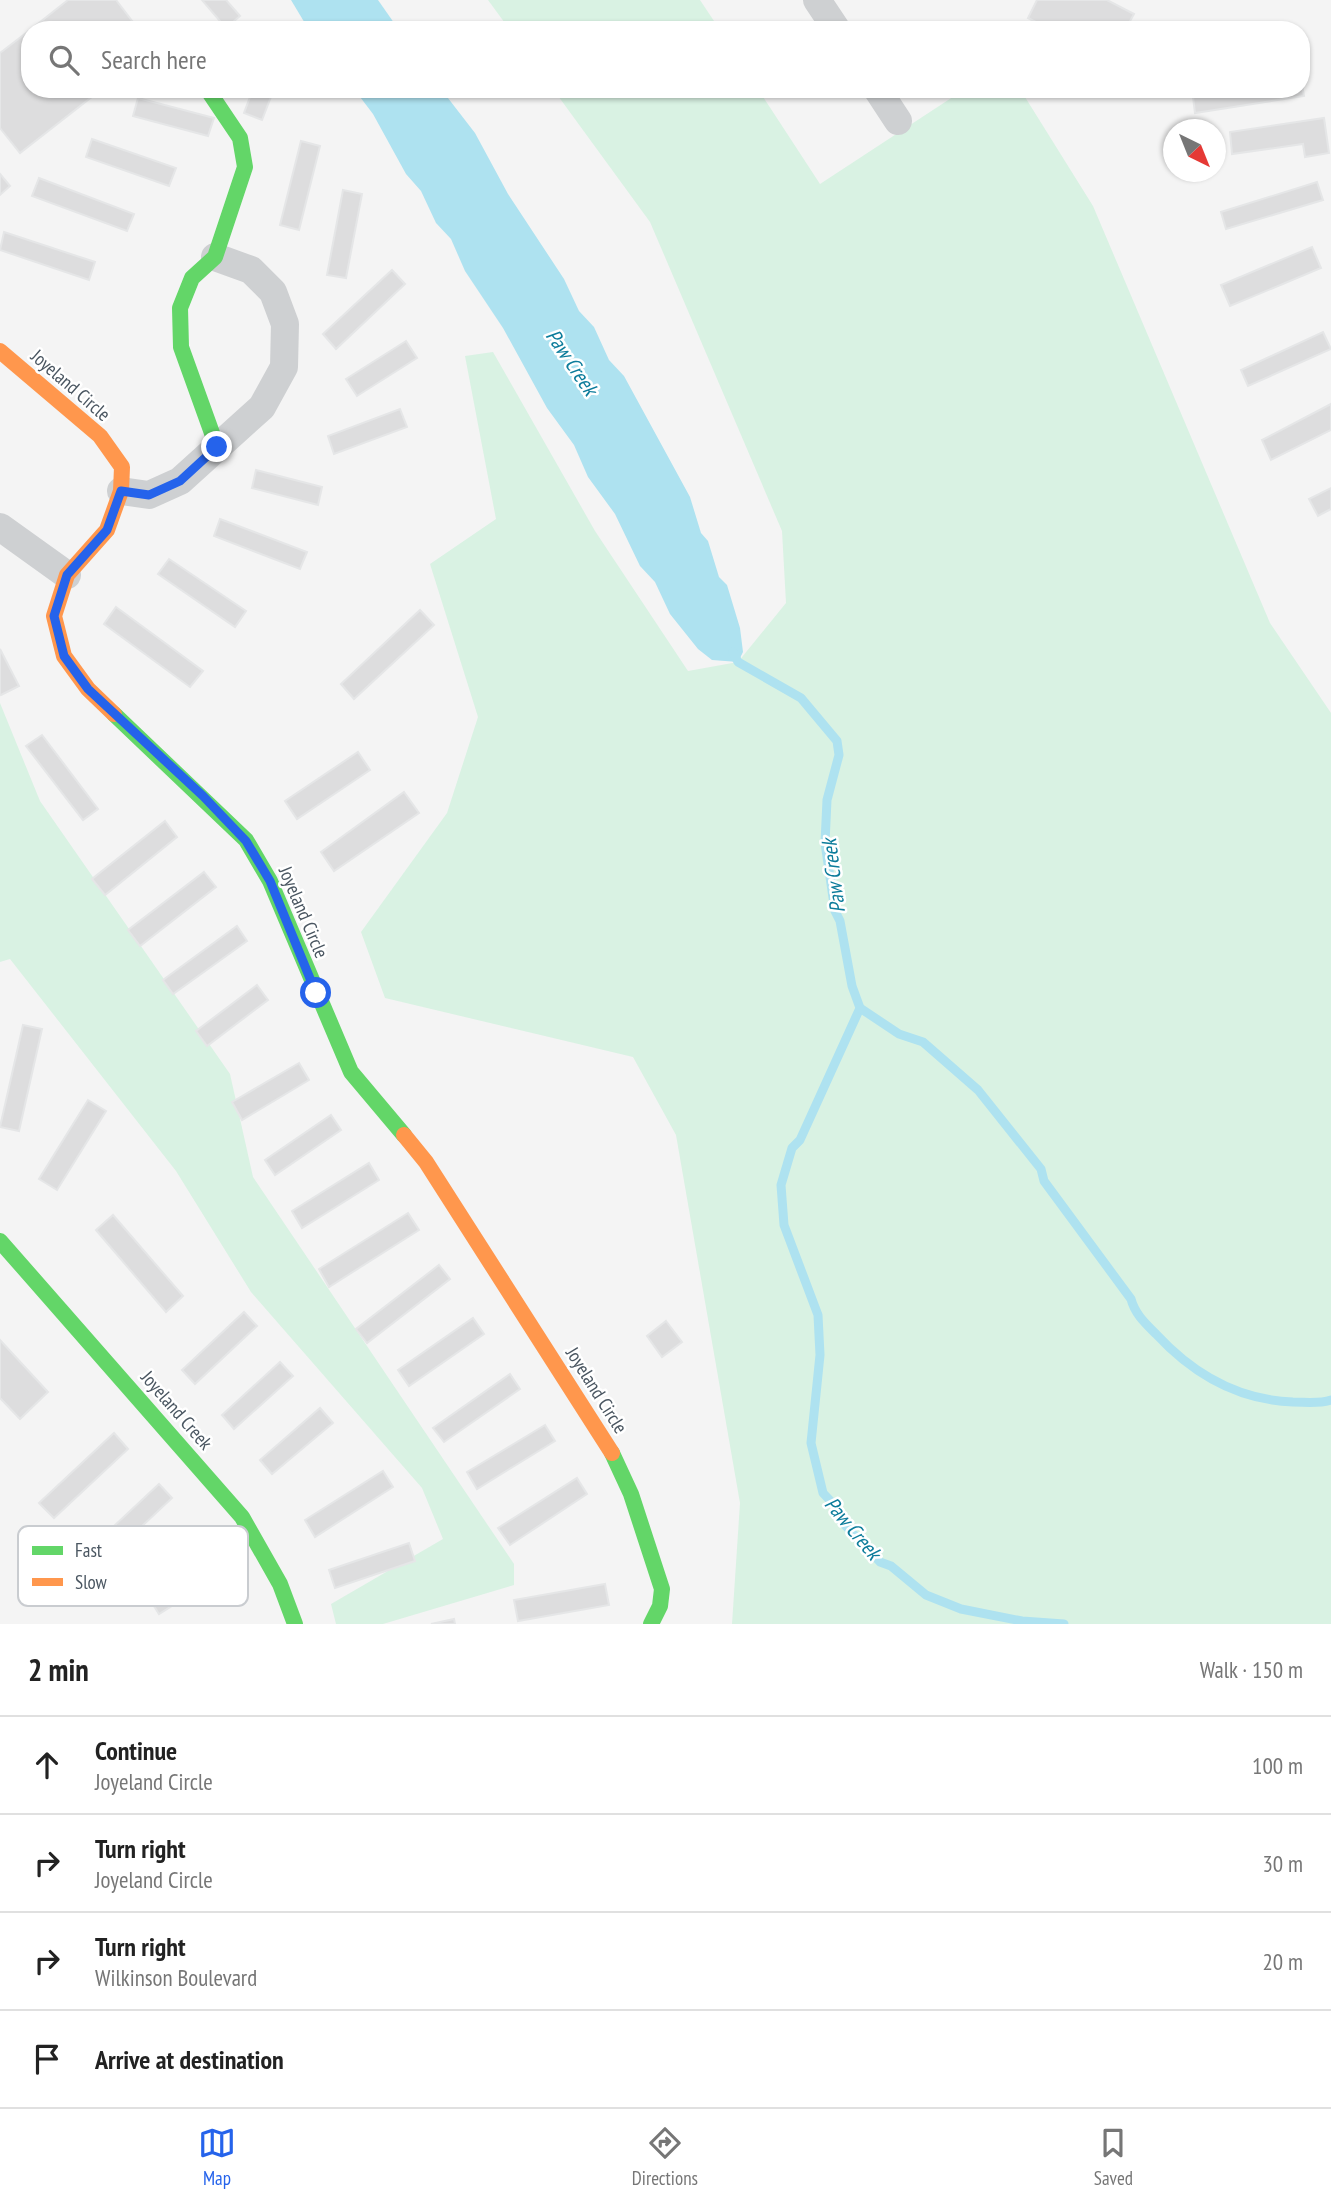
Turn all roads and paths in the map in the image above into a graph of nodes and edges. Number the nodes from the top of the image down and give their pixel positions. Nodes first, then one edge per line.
1 (817, 0) edge
2 (831, 21) edge
3 (213, 98) edge
4 (883, 98) edge
5 (898, 121) dead end
6 (215, 257) junction
7 (0, 351) edge
8 (217, 447) junction
9 (121, 491) junction
10 (0, 527) edge
11 (67, 575) junction
12 (0, 1241) edge
13 (247, 1526) edge
14 (248, 1528) edge
15 (295, 1624) edge
16 (651, 1624) edge

1 - 2 street
3 - 6 street
4 - 5 street
6 - 8 street
6 - 8 street
7 - 9 street, Joyeland Circle
8 - 9 street
9 - 11 street, Joyeland Circle
10 - 11 street
11 - 16 street, Joyeland Circle
12 - 13 street, Joyeland Creek
14 - 15 street, Joyeland Creek

